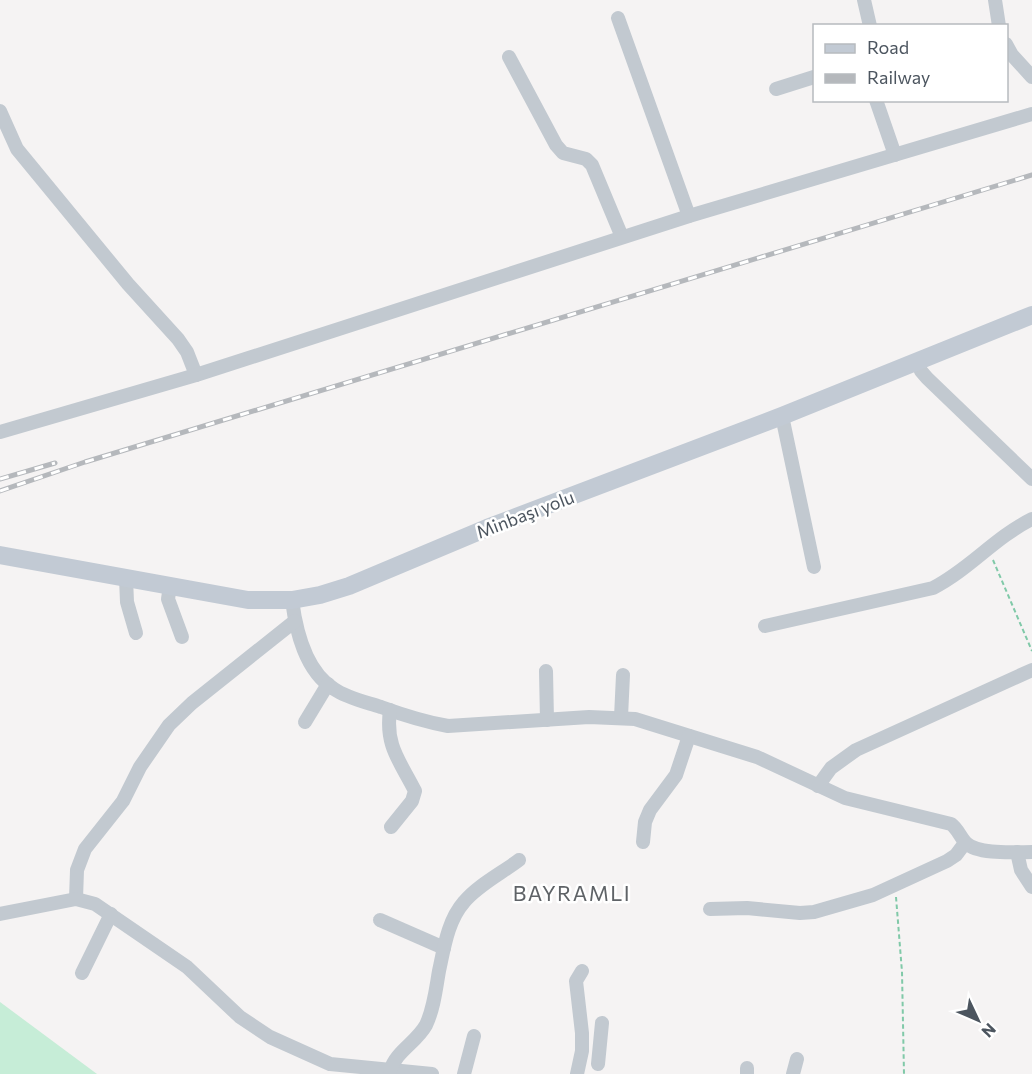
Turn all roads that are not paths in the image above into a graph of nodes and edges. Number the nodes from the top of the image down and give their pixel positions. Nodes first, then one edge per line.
1 (864, 0) edge
2 (995, 0) edge
3 (618, 18) dead end
4 (870, 24) edge
5 (999, 24) edge
6 (1008, 48) edge
7 (509, 57) dead end
8 (813, 77) edge
9 (1032, 77) edge
10 (776, 89) dead end
11 (877, 102) edge
12 (0, 111) edge
13 (1032, 114) edge
14 (895, 155) junction
15 (689, 216) junction
16 (622, 237) junction
17 (1032, 315) edge
18 (918, 361) junction
19 (196, 375) junction
20 (782, 416) junction
21 (0, 432) edge
22 (1032, 479) edge
23 (1032, 519) edge
24 (0, 555) edge
25 (814, 567) dead end
26 (126, 578) junction
27 (170, 586) junction
28 (292, 600) junction
29 (294, 621) junction
30 (765, 626) dead end
31 (136, 633) dead end
32 (182, 637) dead end
33 (1032, 670) edge
34 (546, 671) dead end
35 (623, 675) dead end
36 (328, 684) junction
37 (390, 710) junction
38 (621, 717) junction
39 (548, 720) junction
40 (305, 722) dead end
41 (689, 736) junction
42 (818, 786) junction
43 (392, 827) dead end
44 (643, 843) dead end
45 (965, 843) junction
46 (1017, 852) junction
47 (1032, 852) edge
48 (519, 860) dead end
49 (1032, 887) edge
50 (76, 899) junction
51 (710, 909) dead end
52 (0, 914) edge
53 (111, 914) junction
54 (380, 920) dead end
55 (444, 948) junction
56 (582, 971) dead end
57 (81, 973) dead end
58 (602, 1023) dead end
59 (474, 1036) dead end
60 (797, 1059) dead end
61 (578, 1068) edge
62 (329, 1069) edge
63 (598, 1069) edge
64 (390, 1071) junction
65 (432, 1074) edge
66 (464, 1074) edge
67 (793, 1074) edge

1 - 4 street
2 - 5 street
3 - 15 street
6 - 9 street
7 - 16 street
8 - 10 street
11 - 14 street
12 - 19 street
13 - 14 street
14 - 15 street
15 - 16 street
16 - 19 street
17 - 18 street, Minbaşı yolu
18 - 20 street, Minbaşı yolu
18 - 22 street
19 - 21 street
20 - 25 street
20 - 28 street, Minbaşı yolu
23 - 30 street
24 - 26 street, Minbaşı yolu
26 - 27 street, Minbaşı yolu
26 - 31 street
27 - 28 street, Minbaşı yolu
27 - 32 street
28 - 29 street
29 - 36 street
29 - 50 street
33 - 42 street
34 - 39 street
35 - 38 street
36 - 37 street
36 - 40 street
37 - 39 street
37 - 43 street
38 - 39 street
38 - 41 street
41 - 42 street
41 - 44 street
42 - 45 street
45 - 46 street
45 - 51 street
46 - 47 street
46 - 49 street
48 - 55 street
50 - 52 street
50 - 53 street
53 - 57 street
53 - 62 street
54 - 55 street
55 - 64 street
56 - 61 street
58 - 63 street
59 - 66 street
60 - 67 street
61 - 63 street
62 - 64 street
64 - 65 street

